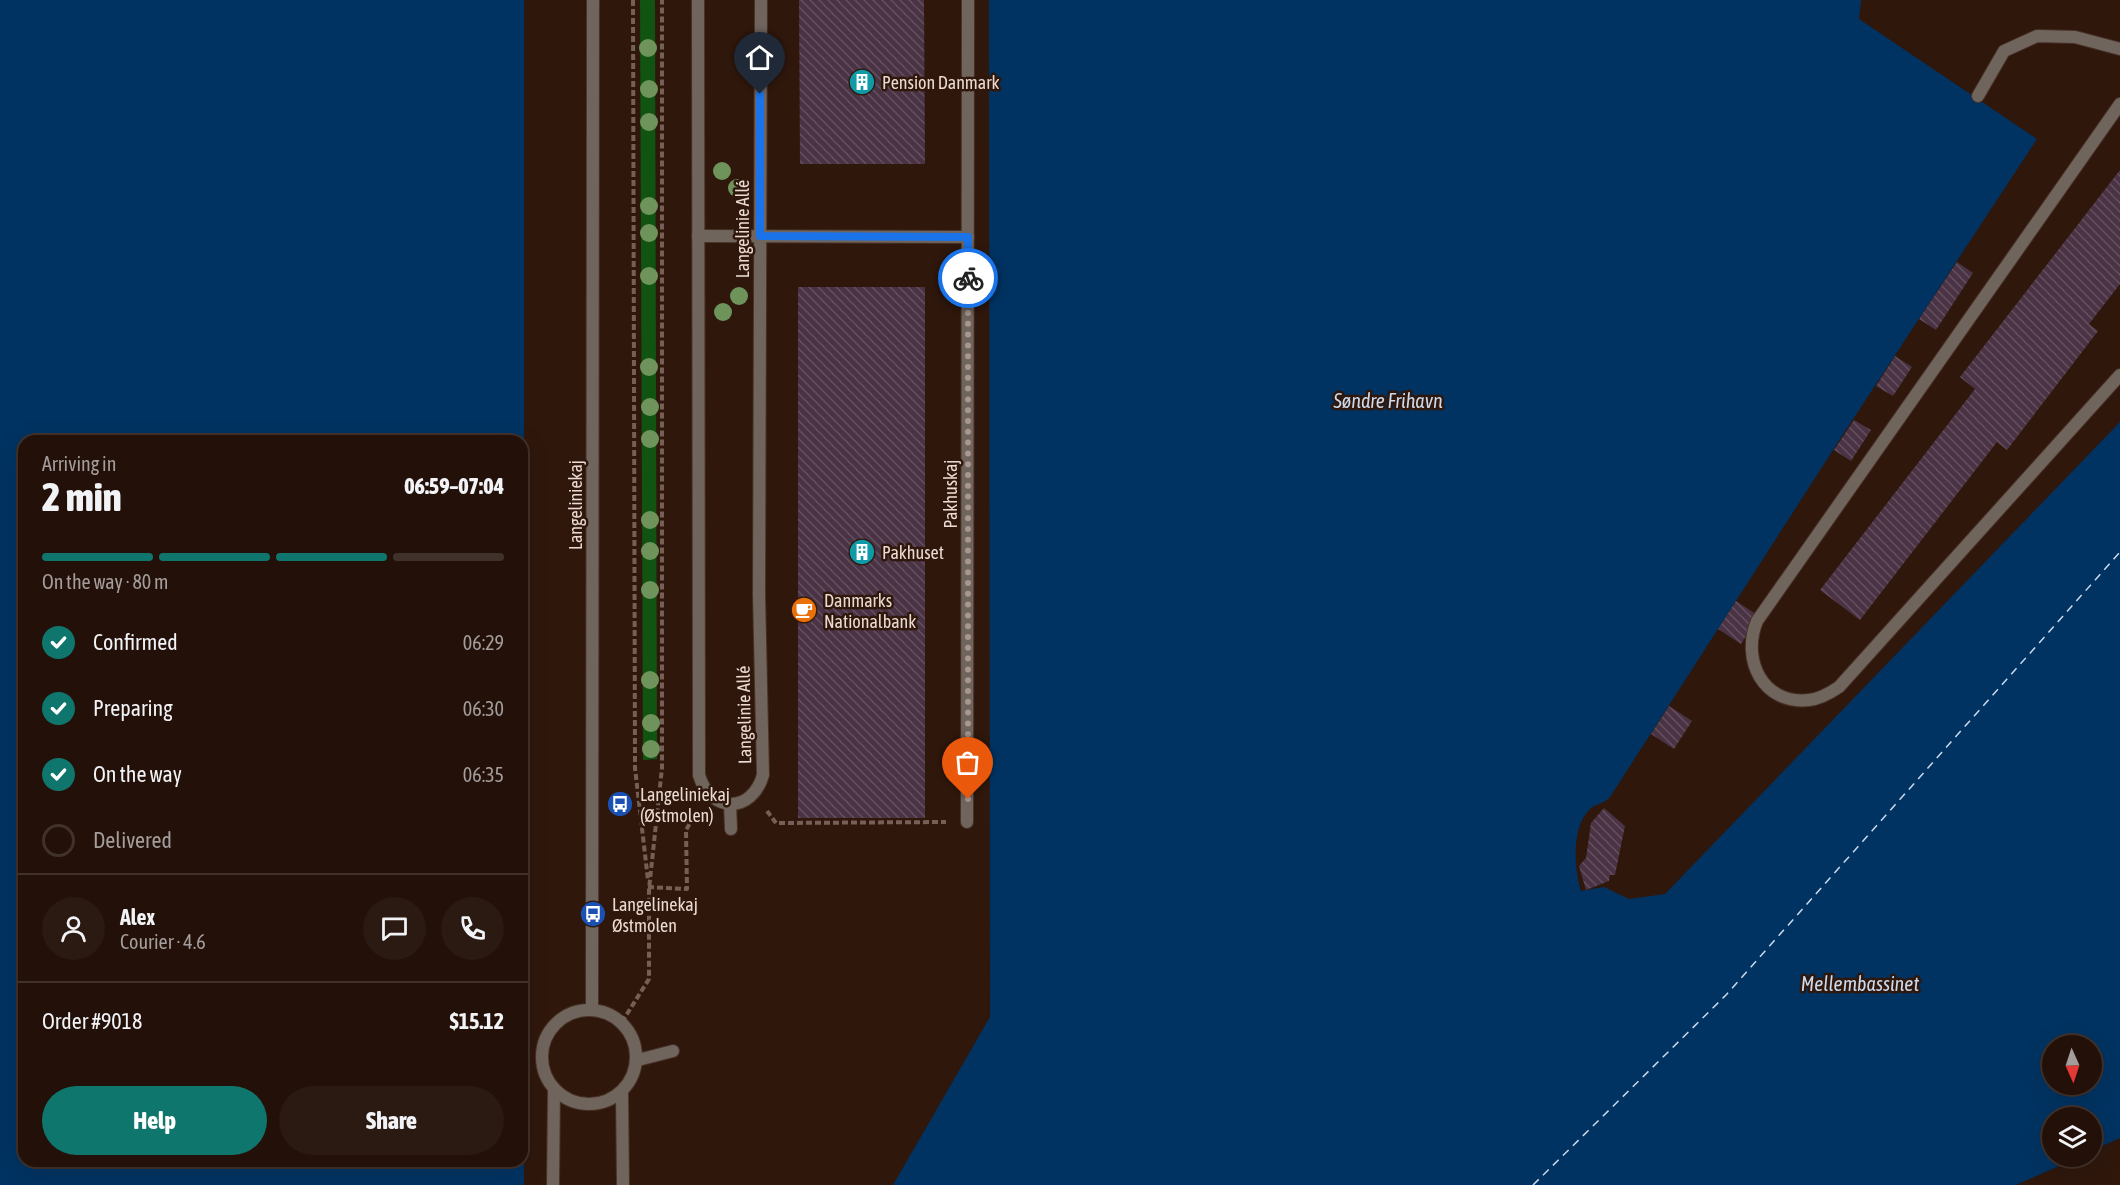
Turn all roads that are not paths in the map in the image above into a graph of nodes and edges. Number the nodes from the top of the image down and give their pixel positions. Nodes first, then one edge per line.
1 (593, 0) edge
2 (698, 0) edge
3 (761, 0) edge
4 (968, 0) edge
5 (2120, 49) edge
6 (1978, 96) dead end
7 (2120, 104) edge
8 (698, 236) junction
9 (760, 236) junction
10 (968, 237) junction
11 (2120, 375) edge
12 (730, 804) junction
13 (968, 822) road end
14 (731, 829) dead end
15 (592, 1010) junction
16 (673, 1051) dead end
17 (638, 1060) junction
18 (554, 1089) junction
19 (622, 1091) junction
20 (553, 1185) edge
21 (623, 1185) edge

1 - 15 street, Langeliniekaj
2 - 8 street
3 - 9 street, Langelinie Allé
4 - 10 street, Pakhuskaj
5 - 6 street
7 - 11 street
8 - 9 street
8 - 12 street
9 - 10 street
9 - 12 street, Langelinie Allé
10 - 13 street, Pakhuskaj
12 - 14 street
15 - 17 street
15 - 18 street
16 - 17 street
17 - 19 street
18 - 19 street
18 - 20 street
19 - 21 street

